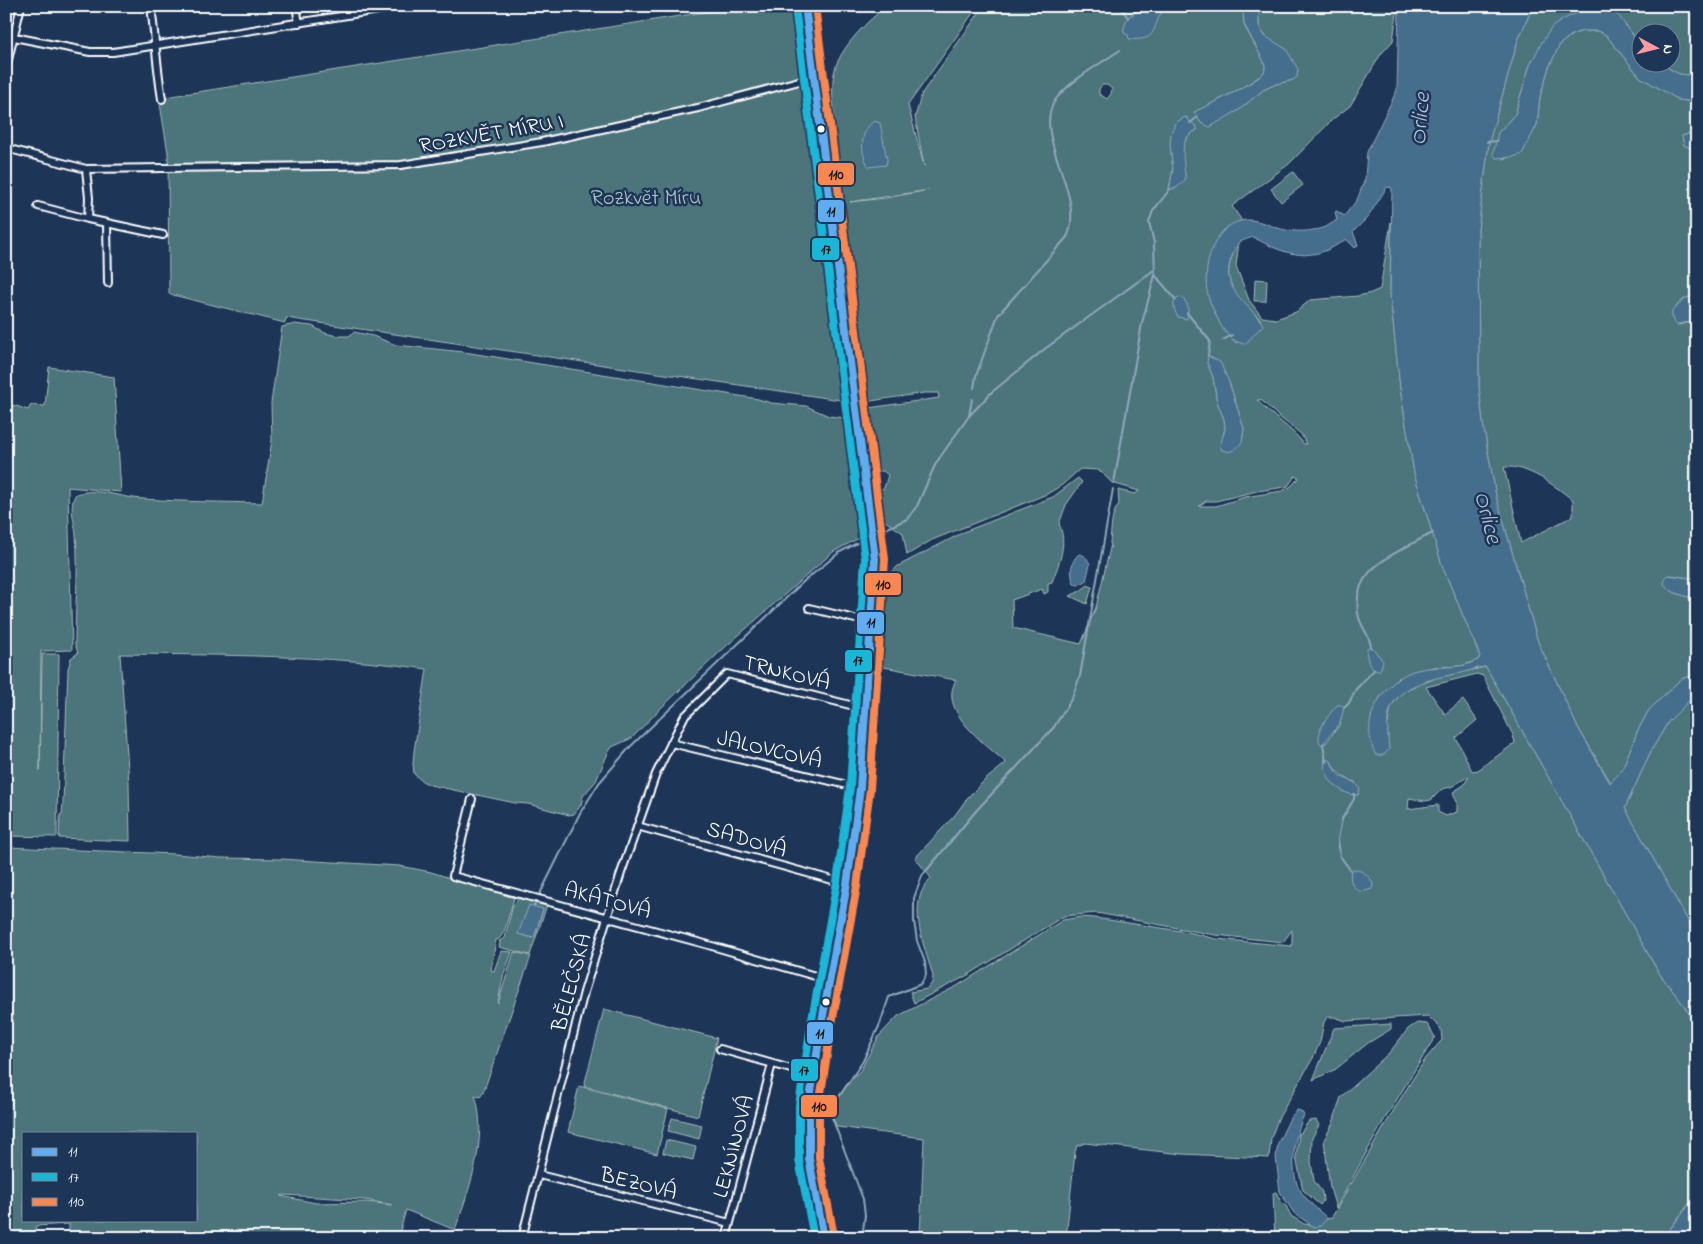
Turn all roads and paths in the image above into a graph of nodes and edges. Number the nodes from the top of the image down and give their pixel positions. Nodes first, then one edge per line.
1 (21, 6) edge
2 (151, 6) edge
3 (296, 6) edge
4 (404, 6) edge
5 (805, 6) edge
6 (299, 23) junction
7 (14, 36) junction
8 (156, 46) junction
9 (6, 68) edge
10 (814, 77) junction
11 (162, 99) dead end
12 (6, 148) edge
13 (86, 169) junction
14 (38, 206) dead end
15 (88, 218) junction
16 (108, 223) junction
17 (163, 235) dead end
18 (108, 283) dead end
19 (809, 608) dead end
20 (872, 623) junction
21 (866, 709) junction
22 (671, 743) junction
23 (860, 788) junction
24 (472, 799) dead end
25 (637, 826) junction
26 (847, 884) junction
27 (607, 917) junction
28 (829, 980) junction
29 (720, 1049) dead end
30 (772, 1064) junction
31 (812, 1075) junction
32 (539, 1175) junction
33 (730, 1223) junction
34 (522, 1238) edge
35 (726, 1238) edge
36 (824, 1238) edge

1 - 7 street
2 - 8 street
3 - 6 street
4 - 6 street
5 - 10 street
6 - 8 street
7 - 8 street
7 - 9 street
8 - 11 street
10 - 13 street, ROZKVĚT MÍRU I
10 - 20 street
12 - 13 street, ROZKVĚT MÍRU I
13 - 15 street
14 - 15 street
15 - 16 street
16 - 17 street
16 - 18 street
19 - 20 street
20 - 21 street
21 - 22 street, TRNKOVÁ
21 - 23 street
22 - 23 street, JALOVCOVÁ
22 - 25 street, BĚLEČSKÁ
23 - 26 street
24 - 27 street, AKÁTOVÁ
25 - 26 street, SADOVÁ
25 - 27 street, BĚLEČSKÁ
26 - 28 street
27 - 28 street, AKÁTOVÁ
27 - 32 street, BĚLEČSKÁ
28 - 31 street
29 - 30 street
30 - 31 street
30 - 33 street, LEKNÍNOVÁ
31 - 36 street
32 - 33 street, BEZOVÁ
32 - 34 street, BĚLEČSKÁ
33 - 35 street, LEKNÍNOVÁ

